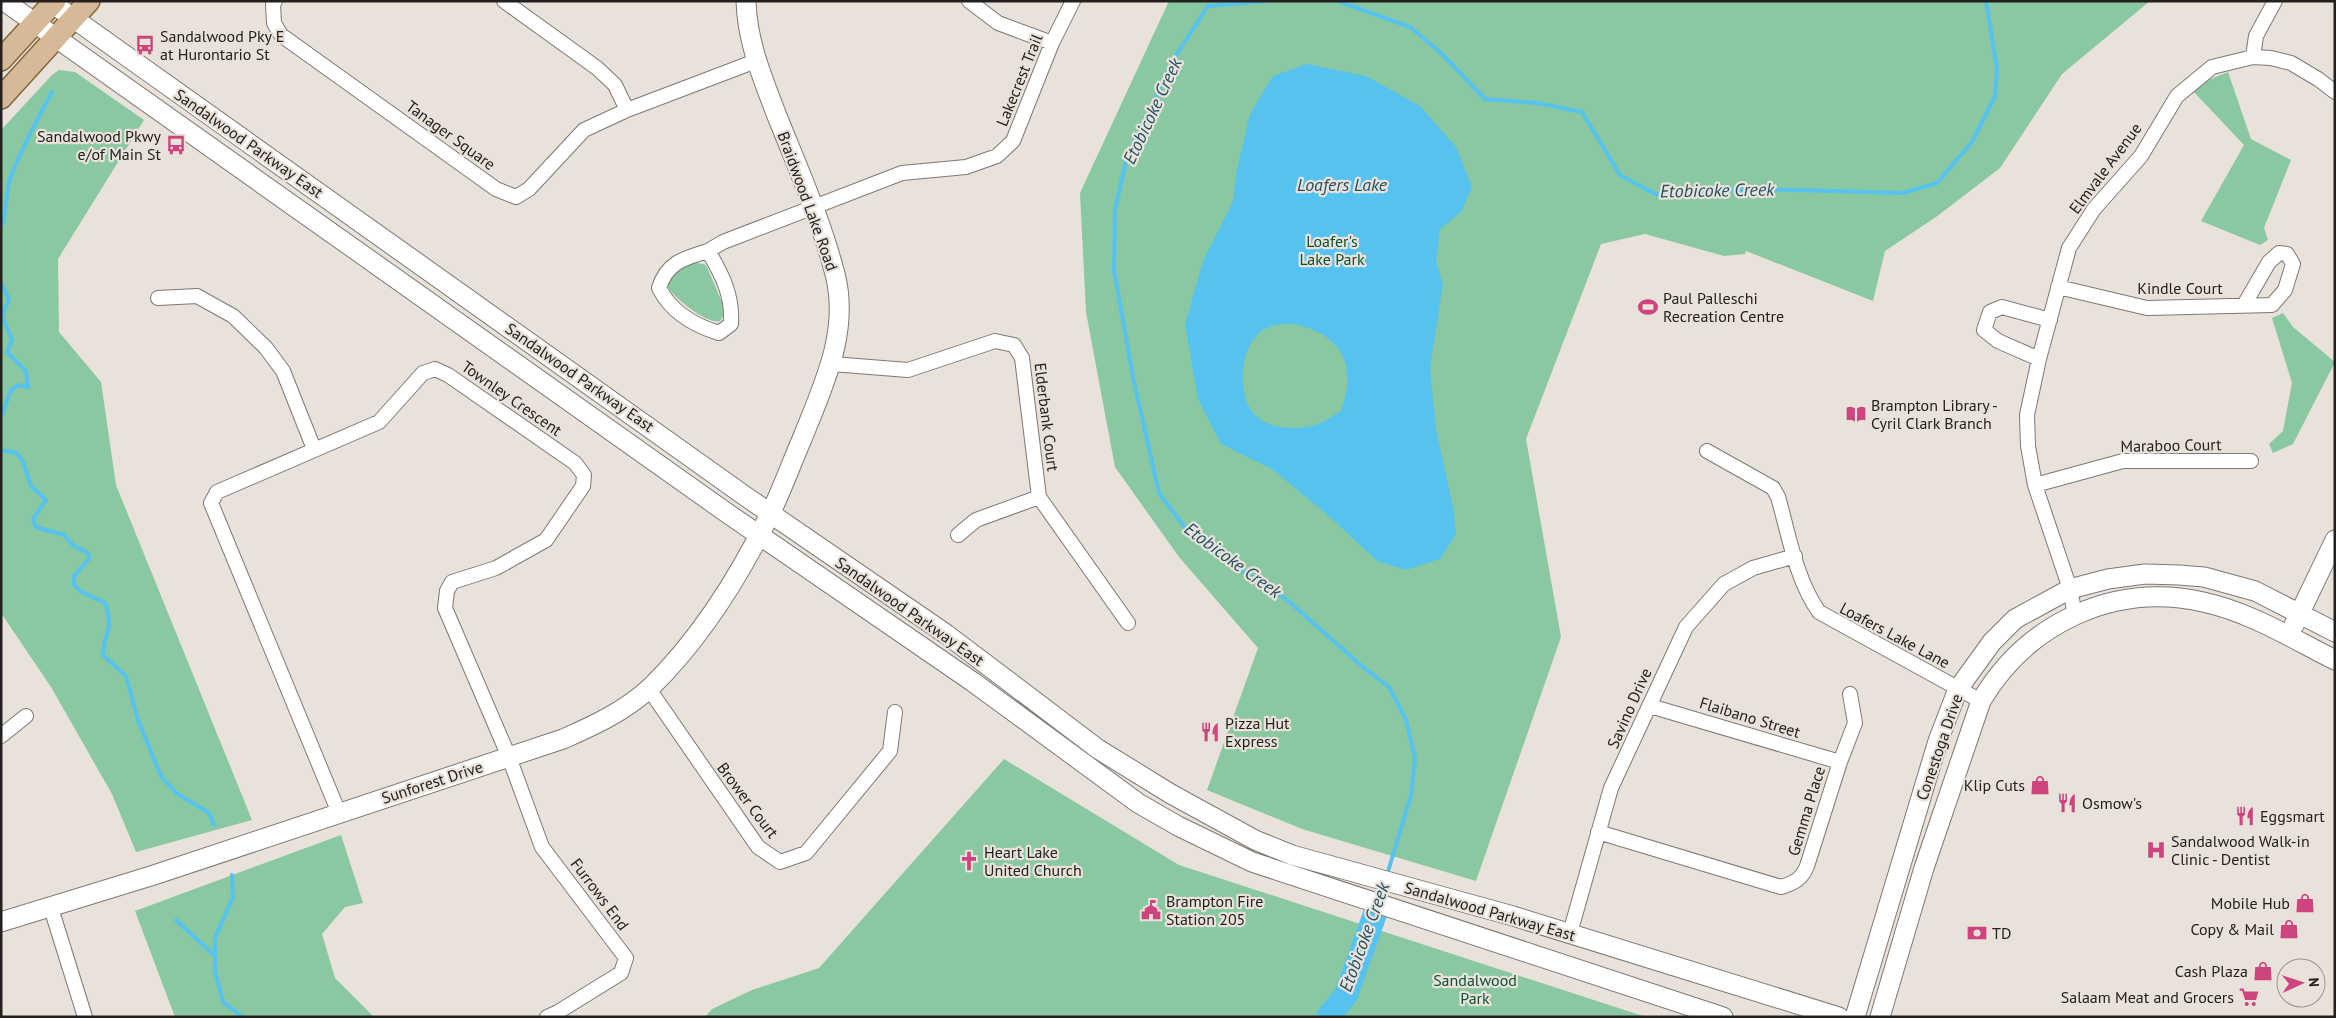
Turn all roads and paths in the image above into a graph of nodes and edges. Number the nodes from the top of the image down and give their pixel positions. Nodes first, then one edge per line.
1 (4, 1) edge
2 (89, 1) edge
3 (276, 1) edge
4 (504, 1) edge
5 (746, 1) edge
6 (969, 1) edge
7 (1073, 1) edge
8 (2276, 1) edge
9 (52, 2) edge
10 (74, 18) junction
11 (35, 23) junction
12 (56, 38) junction
13 (1052, 43) junction
14 (2253, 57) junction
15 (1, 60) edge
16 (756, 62) junction
17 (2335, 92) edge
18 (1, 98) edge
19 (627, 110) junction
20 (813, 208) junction
21 (708, 251) junction
22 (2058, 287) junction
23 (158, 298) dead end
24 (2244, 305) dead end
25 (2050, 320) junction
26 (2039, 359) junction
27 (832, 364) junction
28 (314, 448) junction
29 (1707, 451) dead end
30 (2251, 461) dead end
31 (2036, 485) junction
32 (1039, 497) junction
33 (771, 514) junction
34 (760, 533) junction
35 (958, 535) dead end
36 (2335, 540) edge
37 (1794, 556) junction
38 (2070, 589) junction
39 (2075, 615) junction
40 (2300, 615) junction
41 (1128, 624) dead end
42 (2335, 632) edge
43 (2289, 635) junction
44 (2335, 660) edge
45 (649, 689) junction
46 (1958, 689) junction
47 (1850, 694) dead end
48 (1980, 701) junction
49 (1650, 706) junction
50 (895, 712) dead end
51 (26, 716) dead end
52 (1, 736) edge
53 (509, 757) junction
54 (1840, 762) junction
55 (339, 813) junction
56 (1598, 832) junction
57 (1902, 860) junction
58 (1924, 868) junction
59 (51, 908) junction
60 (1, 922) edge
61 (1570, 933) junction
62 (85, 1017) edge
63 (547, 1017) edge
64 (1723, 1017) edge
65 (1839, 1017) edge
66 (1856, 1017) edge
67 (1880, 1017) edge

1 - 11 main road, Sandalwood Parkway East
2 - 10 main road
3 - 19 street, Tanager Square
4 - 19 street
5 - 16 main road, Braidwood Lake Road
6 - 13 street
7 - 13 street, Lakecrest Trail
8 - 14 street
9 - 10 main road, Sandalwood Parkway East
9 - 11 main road
10 - 12 main road
10 - 33 main road, Sandalwood Parkway East
11 - 12 main road, Sandalwood Parkway East
11 - 15 main road
12 - 18 main road
12 - 34 main road, Sandalwood Parkway East
13 - 20 street, Lakecrest Trail
14 - 17 street, Elmvale Avenue
14 - 22 street, Elmvale Avenue
16 - 19 street, Tanager Square
16 - 20 main road, Braidwood Lake Road
20 - 21 street, Lakecrest Trail
20 - 27 main road, Braidwood Lake Road
21 - 21 street
22 - 24 street, Kindle Court
22 - 25 street, Elmvale Avenue
23 - 28 street
25 - 26 street, Elmvale Avenue
25 - 26 street
26 - 31 street, Elmvale Avenue
27 - 32 street, Elderbank Court
27 - 33 main road, Braidwood Lake Road
28 - 53 street, Townley Crescent
28 - 55 street, Townley Crescent
29 - 37 street, Loafers Lake Lane
30 - 31 street, Maraboo Court
31 - 38 street, Elmvale Avenue
32 - 35 street
32 - 41 street, Elderbank Court
33 - 34 main road, Sunforest Drive
33 - 61 main road, Sandalwood Parkway East
34 - 45 main road, Sunforest Drive
34 - 64 main road, Sandalwood Parkway East
36 - 40 main road
37 - 46 street, Loafers Lake Lane
37 - 49 street, Savino Drive
38 - 39 street, Elmvale Avenue
38 - 40 main road, Conestoga Drive
38 - 46 main road, Conestoga Drive
39 - 43 main road, Conestoga Drive
39 - 48 main road, Conestoga Drive
40 - 42 main road, Conestoga Drive
40 - 43 main road
43 - 44 main road, Conestoga Drive
45 - 50 street, Brower Court
45 - 53 main road, Sunforest Drive
46 - 48 street, Loafers Lake Lane
46 - 57 main road, Conestoga Drive
47 - 54 street, Gemma Place
48 - 58 main road, Conestoga Drive
49 - 54 street, Flaibano Street
49 - 56 street, Savino Drive
51 - 52 street
53 - 55 main road, Sunforest Drive
53 - 63 street, Furrows End
54 - 56 street, Gemma Place
55 - 59 main road, Sunforest Drive
56 - 61 street, Savino Drive
57 - 58 main road
57 - 66 main road, Conestoga Drive
58 - 67 main road, Conestoga Drive
59 - 60 main road, Sunforest Drive
59 - 62 street
61 - 65 main road, Sandalwood Parkway East

